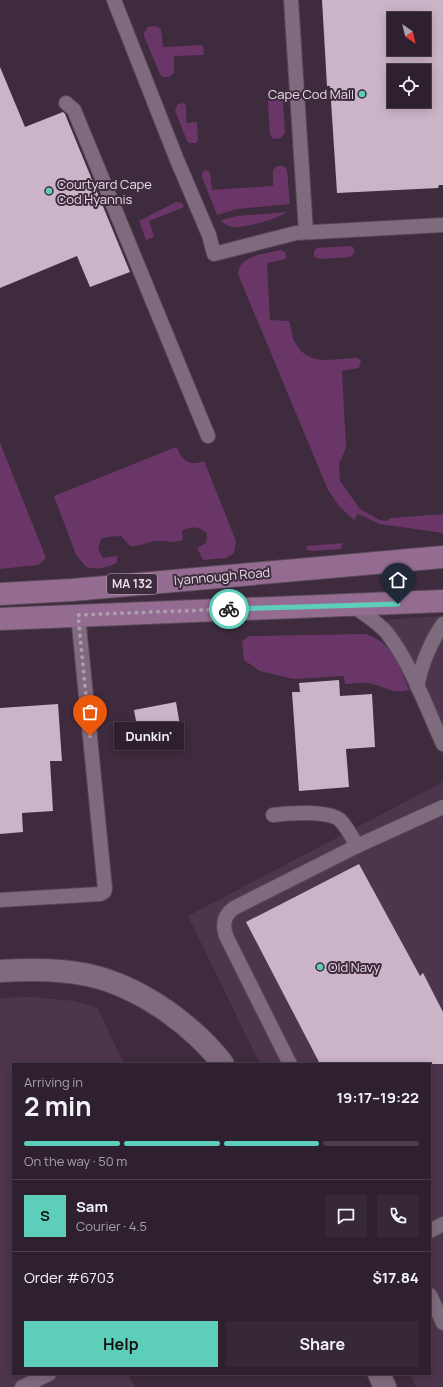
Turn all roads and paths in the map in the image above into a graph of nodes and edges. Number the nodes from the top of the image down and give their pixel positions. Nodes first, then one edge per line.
1 (114, 0) edge
2 (291, 0) edge
3 (66, 103) dead end
4 (443, 225) edge
5 (306, 232) junction
6 (208, 436) dead end
7 (443, 557) edge
8 (0, 594) edge
9 (443, 601) edge
10 (354, 606) junction
11 (78, 615) junction
12 (0, 619) edge
13 (443, 624) edge
14 (417, 686) junction
15 (443, 744) edge
16 (443, 807) edge
17 (273, 815) dead end
18 (357, 846) junction
19 (0, 900) edge
20 (0, 971) edge
21 (222, 1063) edge
22 (290, 1063) edge
23 (443, 1224) edge
24 (431, 1230) edge
25 (431, 1297) edge
26 (443, 1323) edge
27 (47, 1375) edge
28 (379, 1375) edge
29 (22, 1387) edge
30 (385, 1387) edge

1 - 5 lane
2 - 5 lane
3 - 6 lane
4 - 5 lane
7 - 8 main road, Iyannough Road / MA 132
9 - 10 main road, MA 132
10 - 11 main road, MA 132
10 - 14 lane
11 - 12 main road, MA 132
11 - 19 lane
13 - 14 lane
14 - 15 lane
16 - 18 lane
17 - 18 lane
18 - 22 lane
20 - 21 street
23 - 24 lane
25 - 26 lane
27 - 29 lane
28 - 30 street

